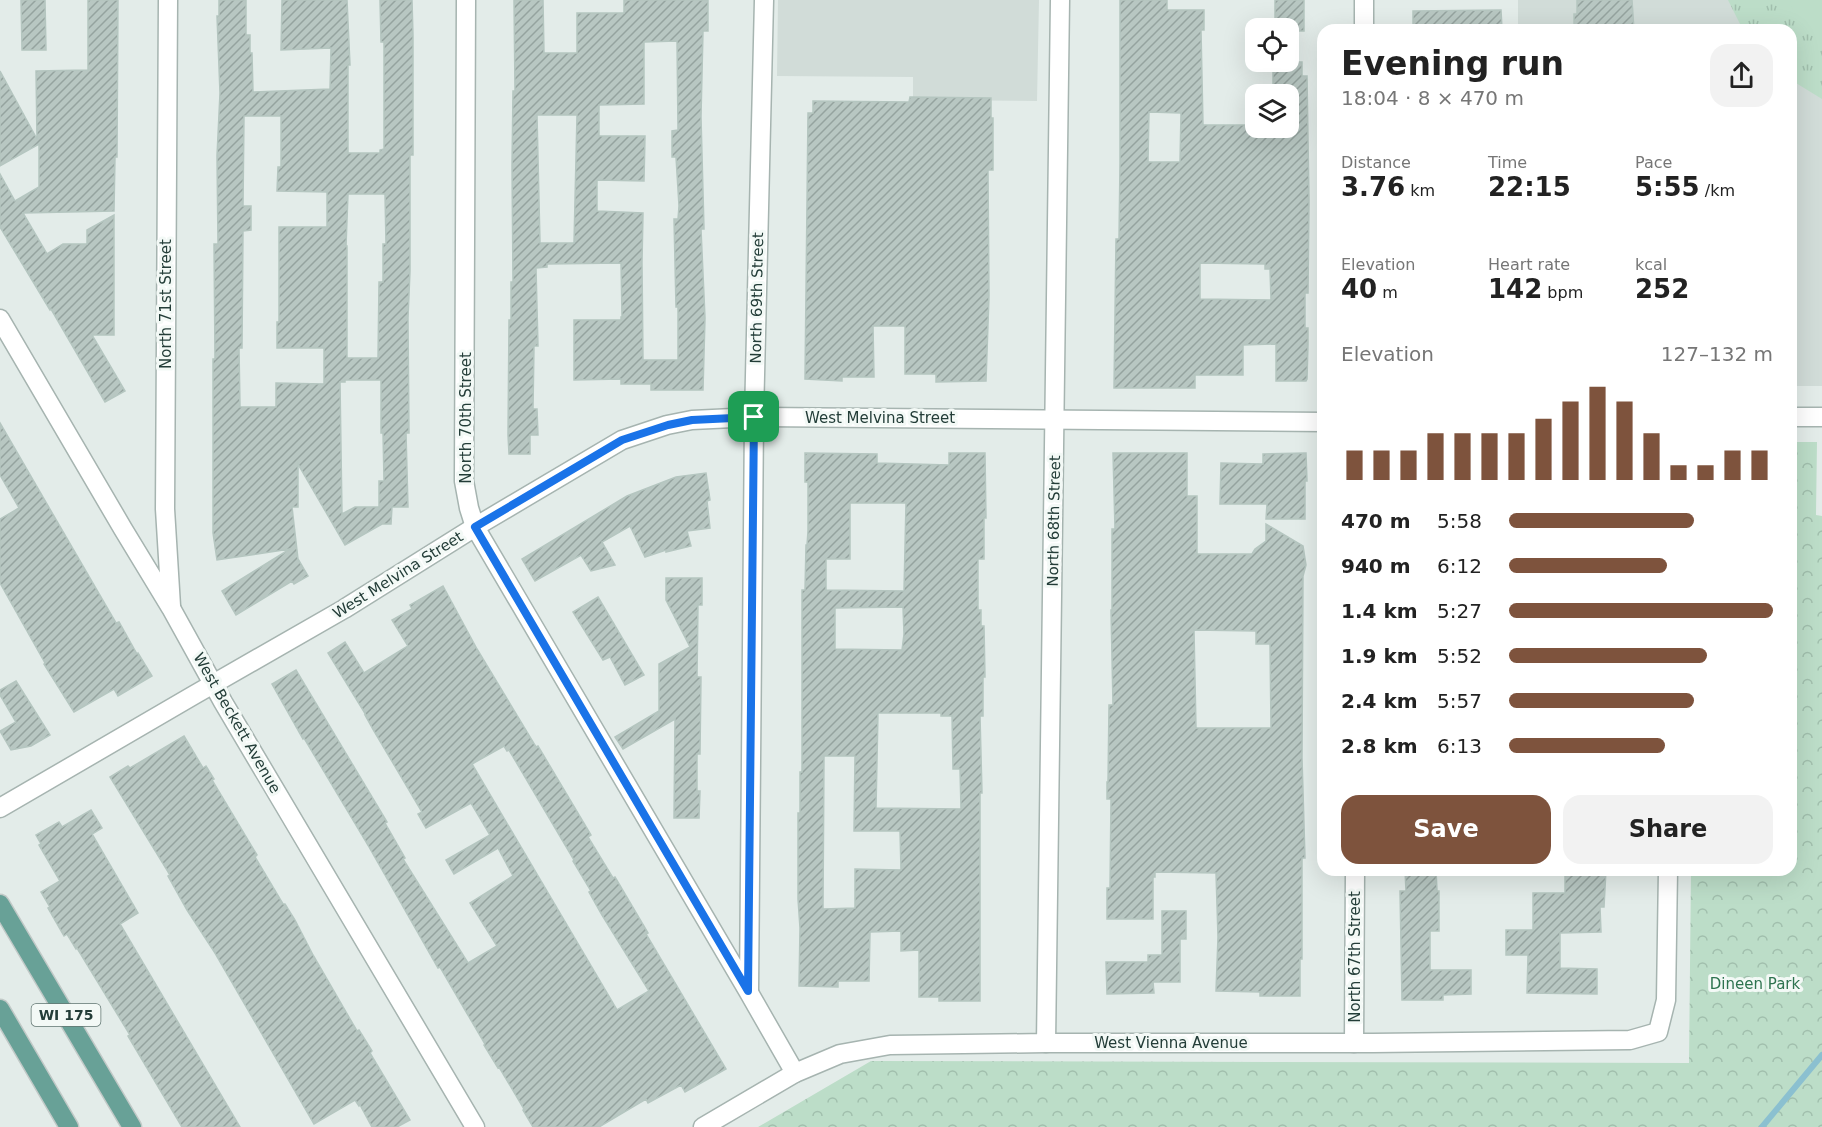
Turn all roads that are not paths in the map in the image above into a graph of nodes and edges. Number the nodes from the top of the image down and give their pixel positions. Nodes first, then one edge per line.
1 (168, 0) edge
2 (466, 0) edge
3 (764, 0) edge
4 (1060, 0) edge
5 (1364, 0) edge
6 (1364, 24) edge
7 (0, 319) edge
8 (754, 417) junction
9 (1797, 417) edge
10 (1822, 417) edge
11 (1055, 419) junction
12 (1317, 422) edge
13 (475, 527) junction
14 (171, 608) junction
15 (212, 684) junction
16 (0, 808) edge
17 (1355, 876) edge
18 (1668, 876) edge
19 (0, 904) edge
20 (748, 991) junction
21 (0, 1009) edge
22 (1046, 1042) junction
23 (1354, 1043) junction
24 (795, 1073) junction
25 (69, 1127) edge
26 (132, 1127) edge
27 (475, 1127) edge
28 (702, 1127) edge

1 - 14 street, North 71st Street
2 - 13 street, North 70th Street
3 - 8 street, North 69th Street
4 - 11 street, North 68th Street
5 - 6 street
7 - 14 street, West Beckett Avenue
8 - 11 street, West Melvina Street
8 - 13 street, West Melvina Street
8 - 20 street, North 69th Street
9 - 10 street
11 - 12 street, West Melvina Street
11 - 22 street, North 68th Street
13 - 15 street, West Melvina Street
13 - 20 street, North 70th Street
14 - 15 street, West Beckett Avenue
15 - 16 street, West Melvina Street
15 - 27 street, West Beckett Avenue
17 - 23 street, North 67th Street
18 - 23 street, West Vienna Avenue
19 - 26 main road, WI 175
20 - 24 street, North 70th Street
21 - 25 main road, WI 175
22 - 23 street, West Vienna Avenue
22 - 24 street, West Vienna Avenue
24 - 28 street, West Vienna Avenue

